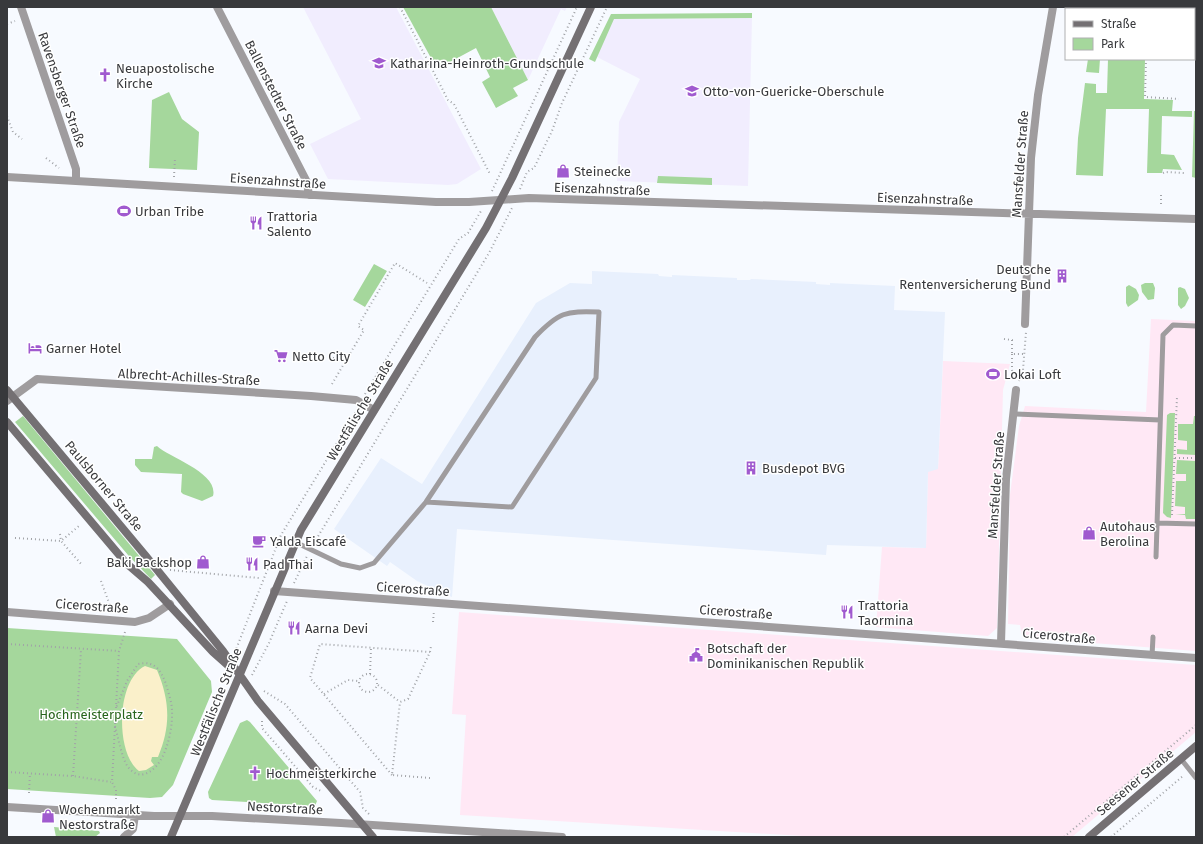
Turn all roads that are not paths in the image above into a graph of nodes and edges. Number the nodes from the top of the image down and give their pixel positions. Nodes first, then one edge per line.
1 (21, 7) edge
2 (217, 7) edge
3 (591, 7) edge
4 (1053, 7) edge
5 (7, 177) edge
6 (76, 180) junction
7 (309, 195) junction
8 (501, 200) junction
9 (1028, 215) junction
10 (1196, 219) edge
11 (1196, 326) edge
12 (1025, 327) road end
13 (7, 390) edge
14 (1016, 390) road end
15 (10, 399) edge
16 (374, 410) junction
17 (1014, 414) junction
18 (1160, 420) junction
19 (7, 422) edge
20 (426, 502) junction
21 (1157, 523) junction
22 (1196, 524) edge
23 (295, 542) junction
24 (1156, 557) dead end
25 (274, 591) junction
26 (180, 599) junction
27 (170, 604) junction
28 (7, 612) edge
29 (1153, 637) dead end
30 (1001, 643) junction
31 (1152, 656) junction
32 (1196, 658) edge
33 (240, 676) junction
34 (1196, 746) edge
35 (1180, 759) junction
36 (1196, 778) edge
37 (7, 807) edge
38 (135, 815) junction
39 (180, 816) junction
40 (362, 824) junction
41 (124, 837) edge
42 (171, 837) edge
43 (373, 837) edge
44 (562, 837) edge
45 (1089, 837) edge

1 - 6 street, Ravensberger Straße
2 - 7 street, Ballenstedter Straße
3 - 8 street, Westfälische Straße
4 - 9 street, Mansfelder Straße
5 - 6 street, Eisenzahnstraße
6 - 7 street, Eisenzahnstraße
7 - 8 street, Eisenzahnstraße
8 - 9 street, Eisenzahnstraße
8 - 16 street, Westfälische Straße
9 - 10 street, Eisenzahnstraße
9 - 12 street, Mansfelder Straße
11 - 18 lane
13 - 15 street, Paulsborner Straße
14 - 17 street, Mansfelder Straße
15 - 16 street, Albrecht-Achilles-Straße
15 - 26 street, Paulsborner Straße
16 - 23 street, Westfälische Straße
17 - 18 lane
17 - 30 street, Mansfelder Straße
18 - 21 lane
19 - 27 street, Paulsborner Straße
20 - 20 lane
20 - 23 lane
21 - 22 lane
21 - 24 lane
23 - 25 street, Westfälische Straße
25 - 30 street, Cicerostraße
25 - 33 street, Westfälische Straße
26 - 27 street
26 - 33 street, Paulsborner Straße
27 - 28 street, Cicerostraße
27 - 33 street, Paulsborner Straße
29 - 31 lane
30 - 31 street, Cicerostraße
31 - 32 street, Cicerostraße
33 - 39 street, Westfälische Straße
33 - 40 street, Paulsborner Straße
34 - 35 street, Seesener Straße
35 - 36 lane
35 - 45 street, Seesener Straße
37 - 38 street, Nestorstraße
38 - 39 street, Nestorstraße
38 - 41 street
39 - 40 street, Nestorstraße
39 - 42 street, Westfälische Straße
40 - 43 street, Paulsborner Straße
40 - 44 street, Nestorstraße

